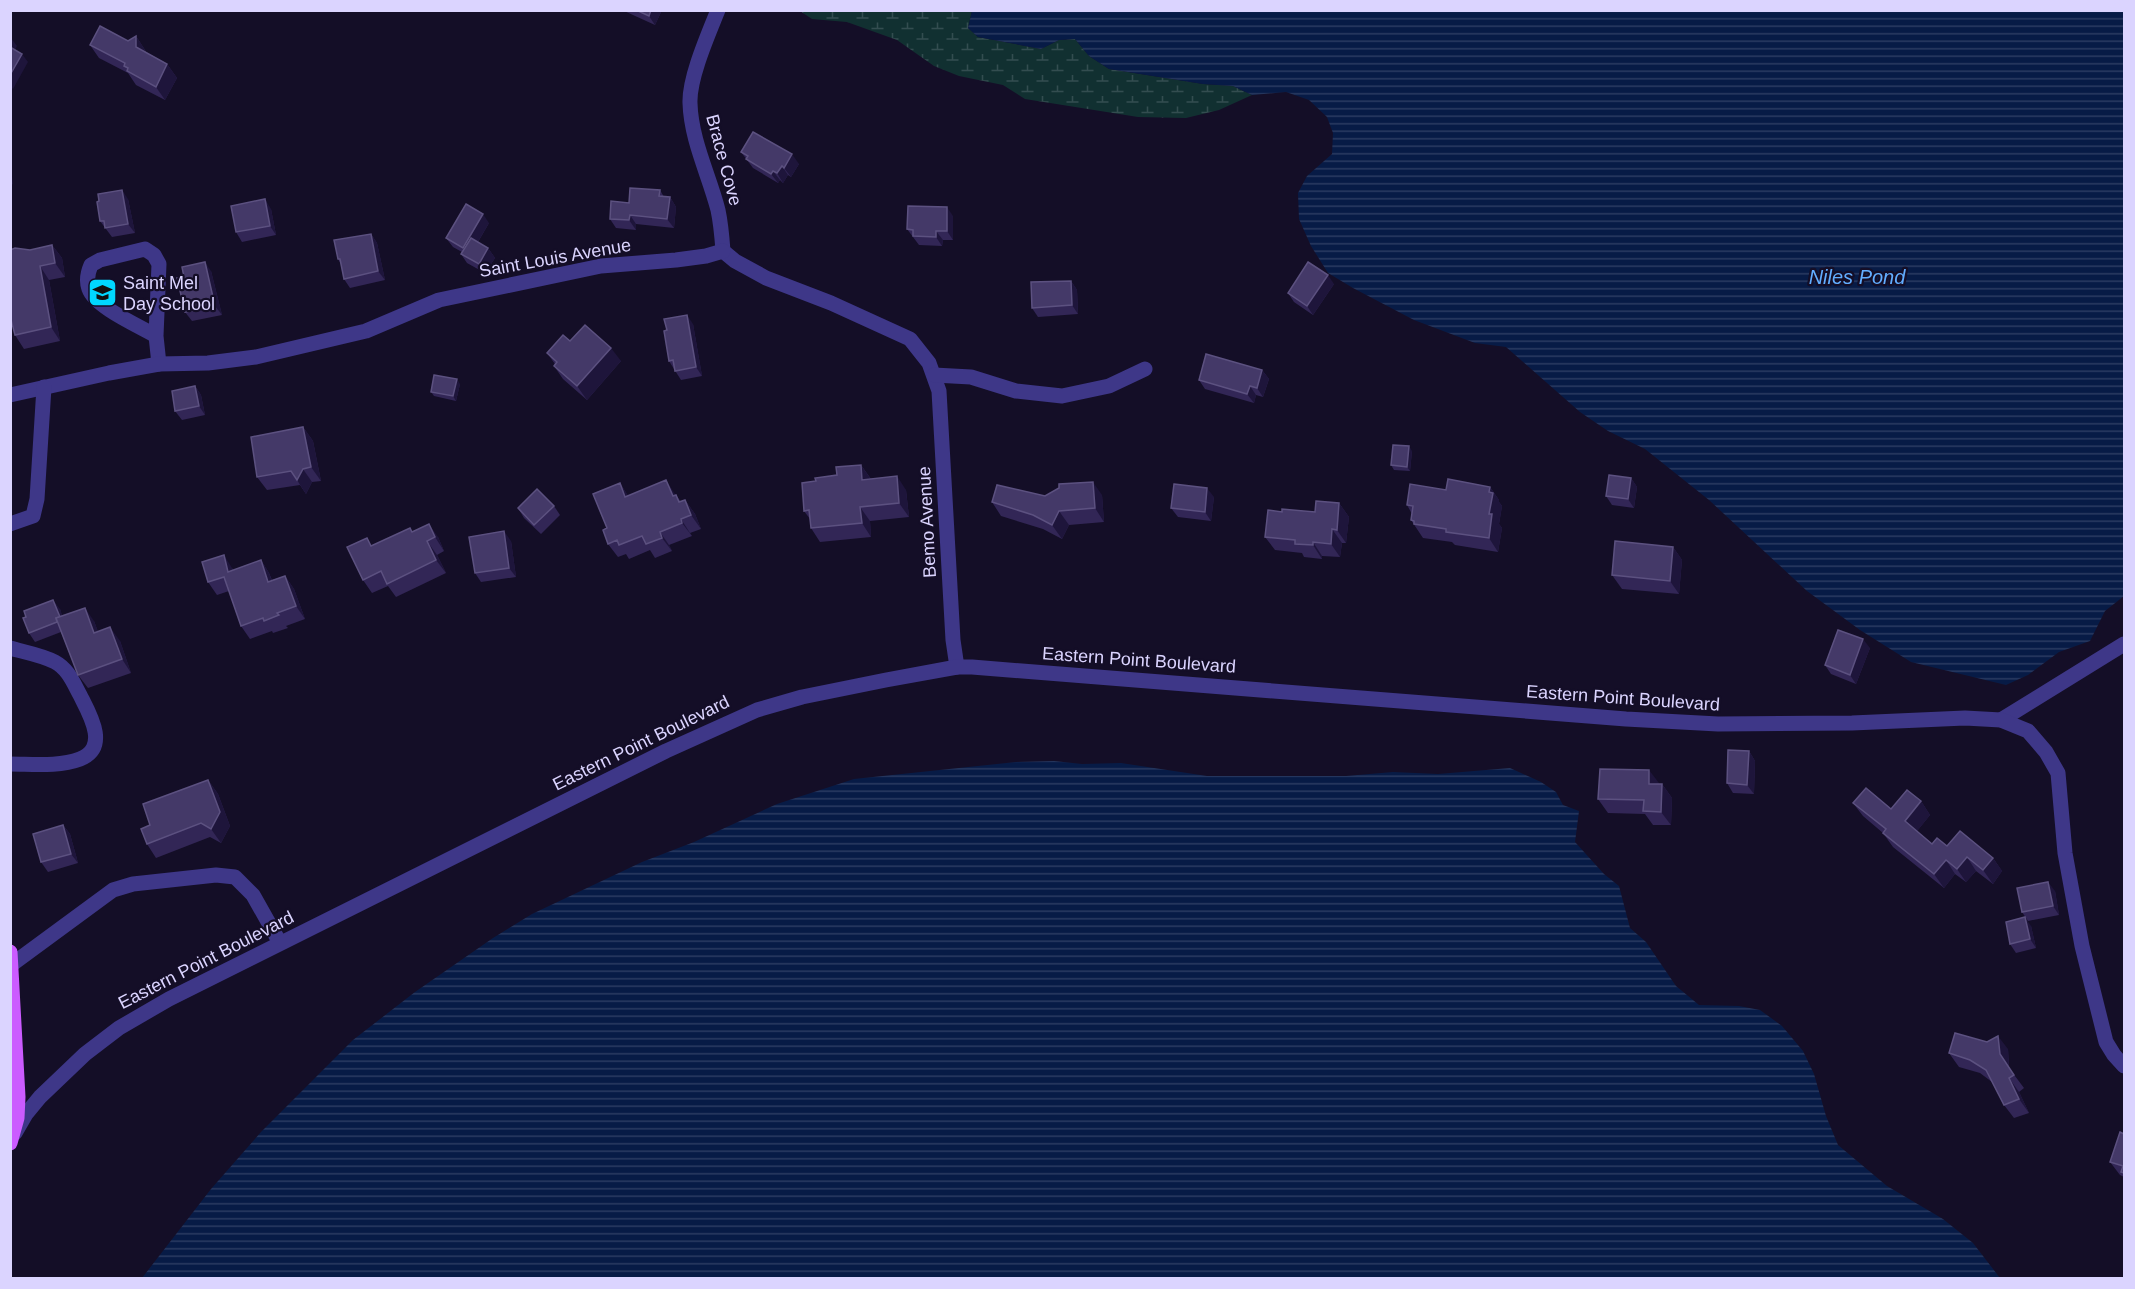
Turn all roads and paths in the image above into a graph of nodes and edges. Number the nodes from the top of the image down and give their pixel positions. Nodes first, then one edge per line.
1 (718, 10) edge
2 (723, 251) junction
3 (156, 336) junction
4 (159, 364) junction
5 (1144, 369) dead end
6 (934, 375) junction
7 (44, 387) junction
8 (10, 394) edge
9 (10, 524) edge
10 (2124, 644) edge
11 (10, 648) edge
12 (957, 667) junction
13 (2001, 720) junction
14 (10, 764) edge
15 (280, 943) junction
16 (11, 958) edge
17 (11, 1005) edge
18 (2124, 1066) edge
19 (12, 1140) edge

1 - 2 street, Brace Cove
2 - 4 street, Saint Louis Avenue
2 - 6 street
3 - 3 street
3 - 4 street
4 - 7 street, Saint Louis Avenue
5 - 6 street
6 - 12 street, Bemo Avenue
7 - 8 street, Saint Louis Avenue
7 - 9 street
10 - 13 street
11 - 14 street
12 - 13 street, Eastern Point Boulevard
12 - 15 street, Eastern Point Boulevard
13 - 18 street, Eastern Point Boulevard
15 - 16 street
15 - 19 street, Eastern Point Boulevard
16 - 17 main road
17 - 19 main road

